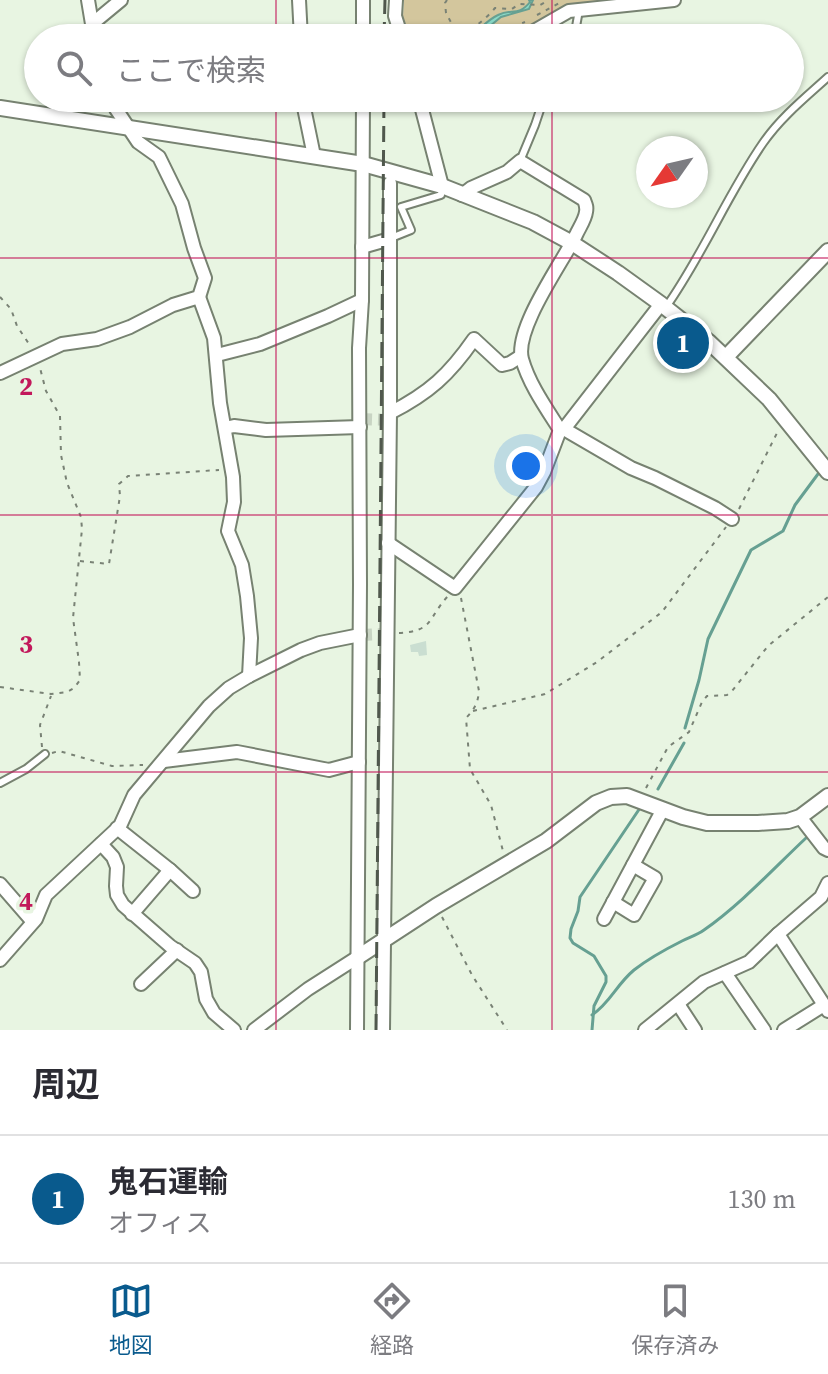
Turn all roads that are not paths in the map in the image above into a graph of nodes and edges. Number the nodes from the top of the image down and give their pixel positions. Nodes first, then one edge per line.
1 (88, 0) edge
2 (121, 0) edge
3 (299, 0) edge
4 (363, 0) edge
5 (396, 0) edge
6 (674, 0) edge
7 (579, 10) junction
8 (92, 24) joint
9 (300, 24) edge
10 (363, 24) edge
11 (398, 24) edge
12 (546, 24) edge
13 (576, 24) edge
14 (828, 77) edge
15 (804, 100) edge
16 (0, 108) edge
17 (24, 112) edge
18 (25, 112) edge
19 (118, 112) edge
20 (305, 112) edge
21 (363, 112) edge
22 (423, 112) edge
23 (539, 112) edge
24 (791, 112) edge
25 (130, 129) junction
26 (314, 156) junction
27 (520, 161) junction
28 (363, 164) junction
29 (390, 183) dead end
30 (442, 186) junction
31 (462, 195) junction
32 (390, 239) junction
33 (572, 243) junction
34 (362, 247) junction
35 (828, 251) edge
36 (199, 297) junction
37 (362, 300) junction
38 (664, 305) junction
39 (217, 355) junction
40 (521, 356) junction
41 (726, 357) junction
42 (0, 373) edge
43 (390, 413) junction
44 (360, 427) junction
45 (225, 428) junction
46 (562, 430) junction
47 (828, 472) edge
48 (732, 519) road end
49 (388, 543) junction
50 (360, 635) junction
51 (249, 676) junction
52 (45, 754) road end
53 (164, 761) junction
54 (359, 762) junction
55 (0, 783) edge
56 (828, 796) edge
57 (663, 809) junction
58 (800, 817) junction
59 (117, 828) junction
60 (101, 844) junction
61 (828, 850) edge
62 (633, 865) junction
63 (170, 870) junction
64 (828, 883) edge
65 (0, 884) edge
66 (193, 891) dead end
67 (613, 902) junction
68 (132, 914) junction
69 (604, 919) dead end
70 (33, 922) junction
71 (778, 934) junction
72 (385, 941) junction
73 (177, 950) junction
74 (358, 957) junction
75 (0, 960) edge
76 (725, 973) junction
77 (141, 984) dead end
78 (678, 1004) junction
79 (826, 1008) edge
80 (234, 1030) edge
81 (254, 1030) edge
82 (357, 1030) edge
83 (383, 1030) edge
84 (645, 1030) edge
85 (695, 1030) edge
86 (764, 1030) edge
87 (784, 1030) edge

1 - 8 street
2 - 8 street
3 - 9 street
4 - 10 street
5 - 11 street
6 - 7 street
7 - 12 street
7 - 13 lane
14 - 15 lane
16 - 17 street
18 - 25 street
19 - 25 street
20 - 26 street
21 - 28 street
22 - 30 street
23 - 27 lane
24 - 38 lane
25 - 26 street
25 - 36 street
26 - 28 street
27 - 31 street
27 - 33 street
28 - 30 street
28 - 34 street
29 - 32 street
30 - 31 street
30 - 32 lane
31 - 33 street
32 - 34 street
32 - 43 street
33 - 38 street
33 - 40 street
34 - 37 street
35 - 41 street
36 - 39 street
36 - 42 street
37 - 39 street
37 - 44 street
38 - 41 street
38 - 46 street
39 - 45 street
40 - 43 street
40 - 46 street
41 - 47 street
43 - 49 street
44 - 45 street
44 - 50 street
45 - 51 street
46 - 48 street
46 - 49 street
49 - 72 street
50 - 51 street
50 - 54 street
51 - 53 street
52 - 55 lane
53 - 54 street
53 - 59 street
54 - 74 street
56 - 58 street
57 - 58 street
57 - 62 street
57 - 72 street
58 - 61 street
59 - 60 street
59 - 63 street
60 - 68 street
60 - 70 street
62 - 67 street
62 - 67 street
63 - 66 street
63 - 68 street
64 - 71 street
65 - 70 street
67 - 69 street
68 - 73 street
70 - 75 street
71 - 76 street
71 - 79 street
72 - 74 street
72 - 83 street
73 - 77 street
73 - 80 street
74 - 81 street
74 - 82 street
76 - 78 street
76 - 86 street
78 - 84 street
78 - 85 street
79 - 87 street

